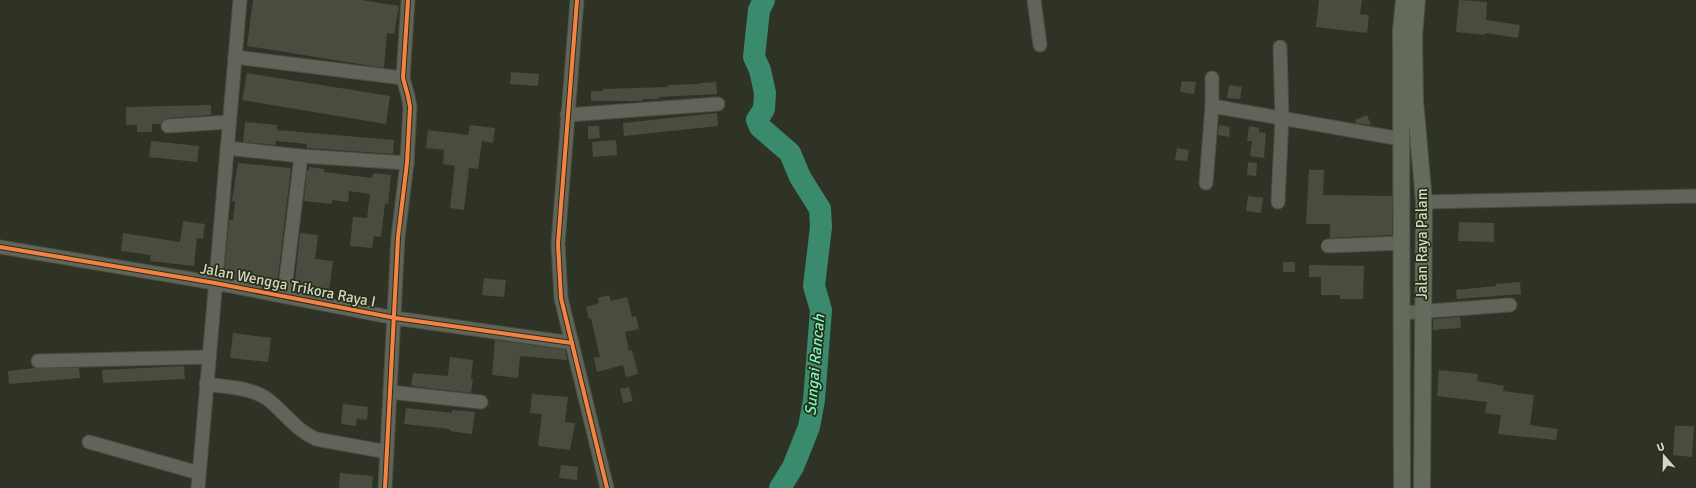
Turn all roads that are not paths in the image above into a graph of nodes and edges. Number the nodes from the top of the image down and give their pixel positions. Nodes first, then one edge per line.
1 (240, 0) edge
2 (408, 0) edge
3 (577, 0) edge
4 (1034, 0) edge
5 (1404, 0) edge
6 (1417, 0) edge
7 (1040, 45) dead end
8 (1280, 47) dead end
9 (235, 57) junction
10 (403, 78) junction
11 (1212, 78) dead end
12 (718, 104) dead end
13 (1212, 106) junction
14 (567, 115) junction
15 (1282, 117) junction
16 (229, 122) junction
17 (168, 126) dead end
18 (1401, 139) junction
19 (227, 148) junction
20 (301, 156) junction
21 (407, 163) junction
22 (1206, 183) dead end
23 (1696, 196) edge
24 (1278, 202) dead end
25 (1424, 202) junction
26 (1401, 243) junction
27 (1328, 246) dead end
28 (0, 247) edge
29 (215, 283) junction
30 (284, 296) junction
31 (1510, 305) dead end
32 (1423, 312) junction
33 (1402, 313) junction
34 (395, 318) junction
35 (572, 342) junction
36 (208, 357) junction
37 (38, 361) dead end
38 (206, 384) junction
39 (390, 392) junction
40 (481, 402) dead end
41 (88, 442) dead end
42 (387, 452) junction
43 (199, 473) junction
44 (198, 488) edge
45 (385, 488) edge
46 (607, 488) edge
47 (1402, 488) edge
48 (1422, 488) edge

1 - 9 street
2 - 10 street
3 - 14 street
4 - 7 street
5 - 18 main road, Jalan Raya Palam
6 - 25 main road, Jalan Raya Palam
8 - 15 street
9 - 10 street
9 - 16 street
10 - 21 street
11 - 13 street
12 - 14 street
13 - 15 street
13 - 22 street
14 - 35 street
15 - 18 street
15 - 24 street
16 - 17 street
16 - 19 street
18 - 26 main road, Jalan Raya Palam
19 - 20 street
19 - 29 street
20 - 21 street
20 - 30 street
21 - 34 street
23 - 25 street
25 - 32 main road, Jalan Raya Palam
26 - 27 street
26 - 33 main road, Jalan Raya Palam
28 - 29 street, Jalan Wengga Trikora Raya I
29 - 30 street, Jalan Wengga Trikora Raya I
29 - 36 street
30 - 34 street, Jalan Wengga Trikora Raya I
31 - 32 street
32 - 33 street
32 - 48 main road, Jalan Raya Palam
33 - 47 main road, Jalan Raya Palam
34 - 35 street, Jalan Wengga Trikora Raya I
34 - 39 street
35 - 46 street
36 - 37 street
36 - 38 street
38 - 42 street
38 - 43 street
39 - 40 street
39 - 42 street
41 - 43 street
42 - 45 street
43 - 44 street

